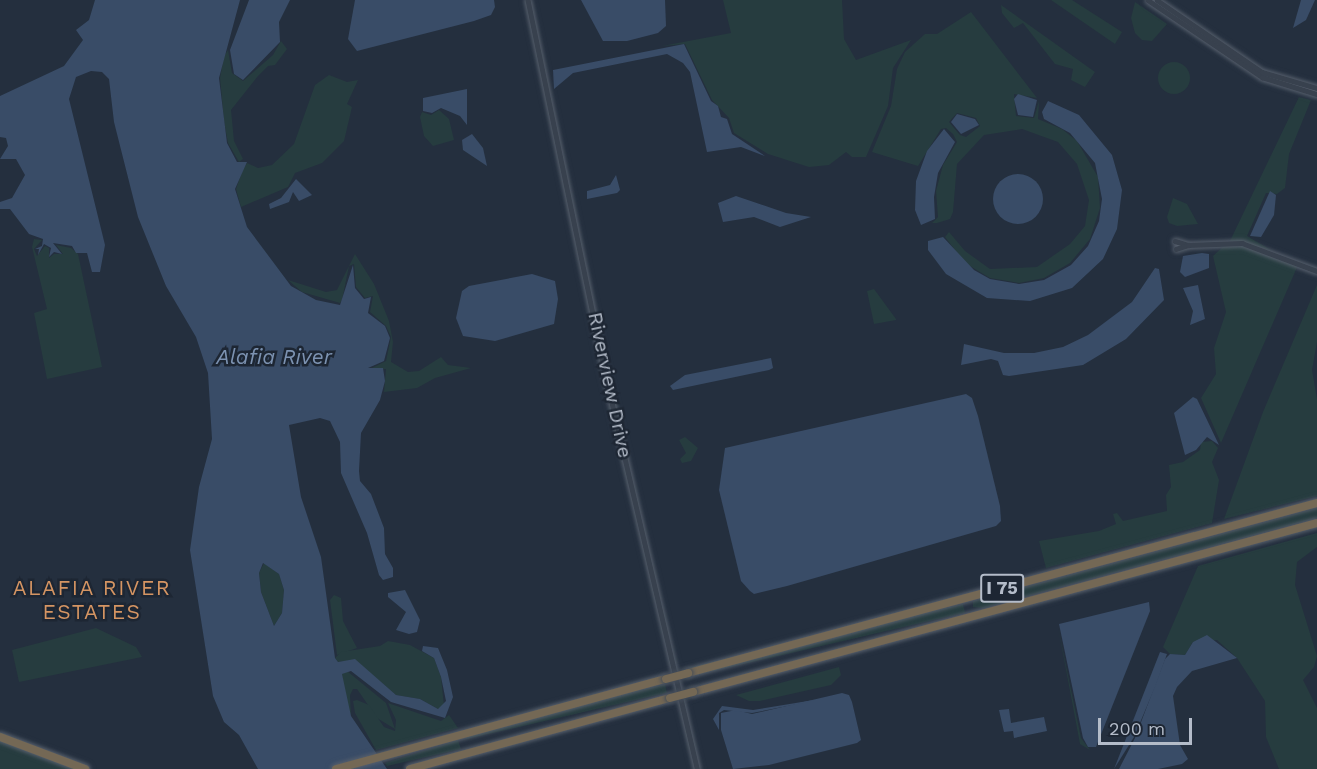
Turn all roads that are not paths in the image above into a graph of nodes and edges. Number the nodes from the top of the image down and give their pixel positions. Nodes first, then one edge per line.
1 (528, 0) edge
2 (1148, 0) edge
3 (1157, 0) edge
4 (1317, 88) edge
5 (1293, 89) junction
6 (1317, 94) edge
7 (1175, 241) dead end
8 (1188, 245) junction
9 (1176, 249) dead end
10 (1317, 271) edge
11 (1317, 503) edge
12 (1317, 523) edge
13 (0, 737) edge
14 (85, 769) edge
15 (336, 769) edge
16 (410, 769) edge
17 (697, 769) edge

1 - 17 street, Riverview Drive
2 - 5 street
3 - 4 street
4 - 5 street
5 - 6 street
7 - 8 street
8 - 9 street
8 - 10 street
11 - 15 highway, I 75, bridge
12 - 16 highway, I 75, bridge
13 - 14 highway

